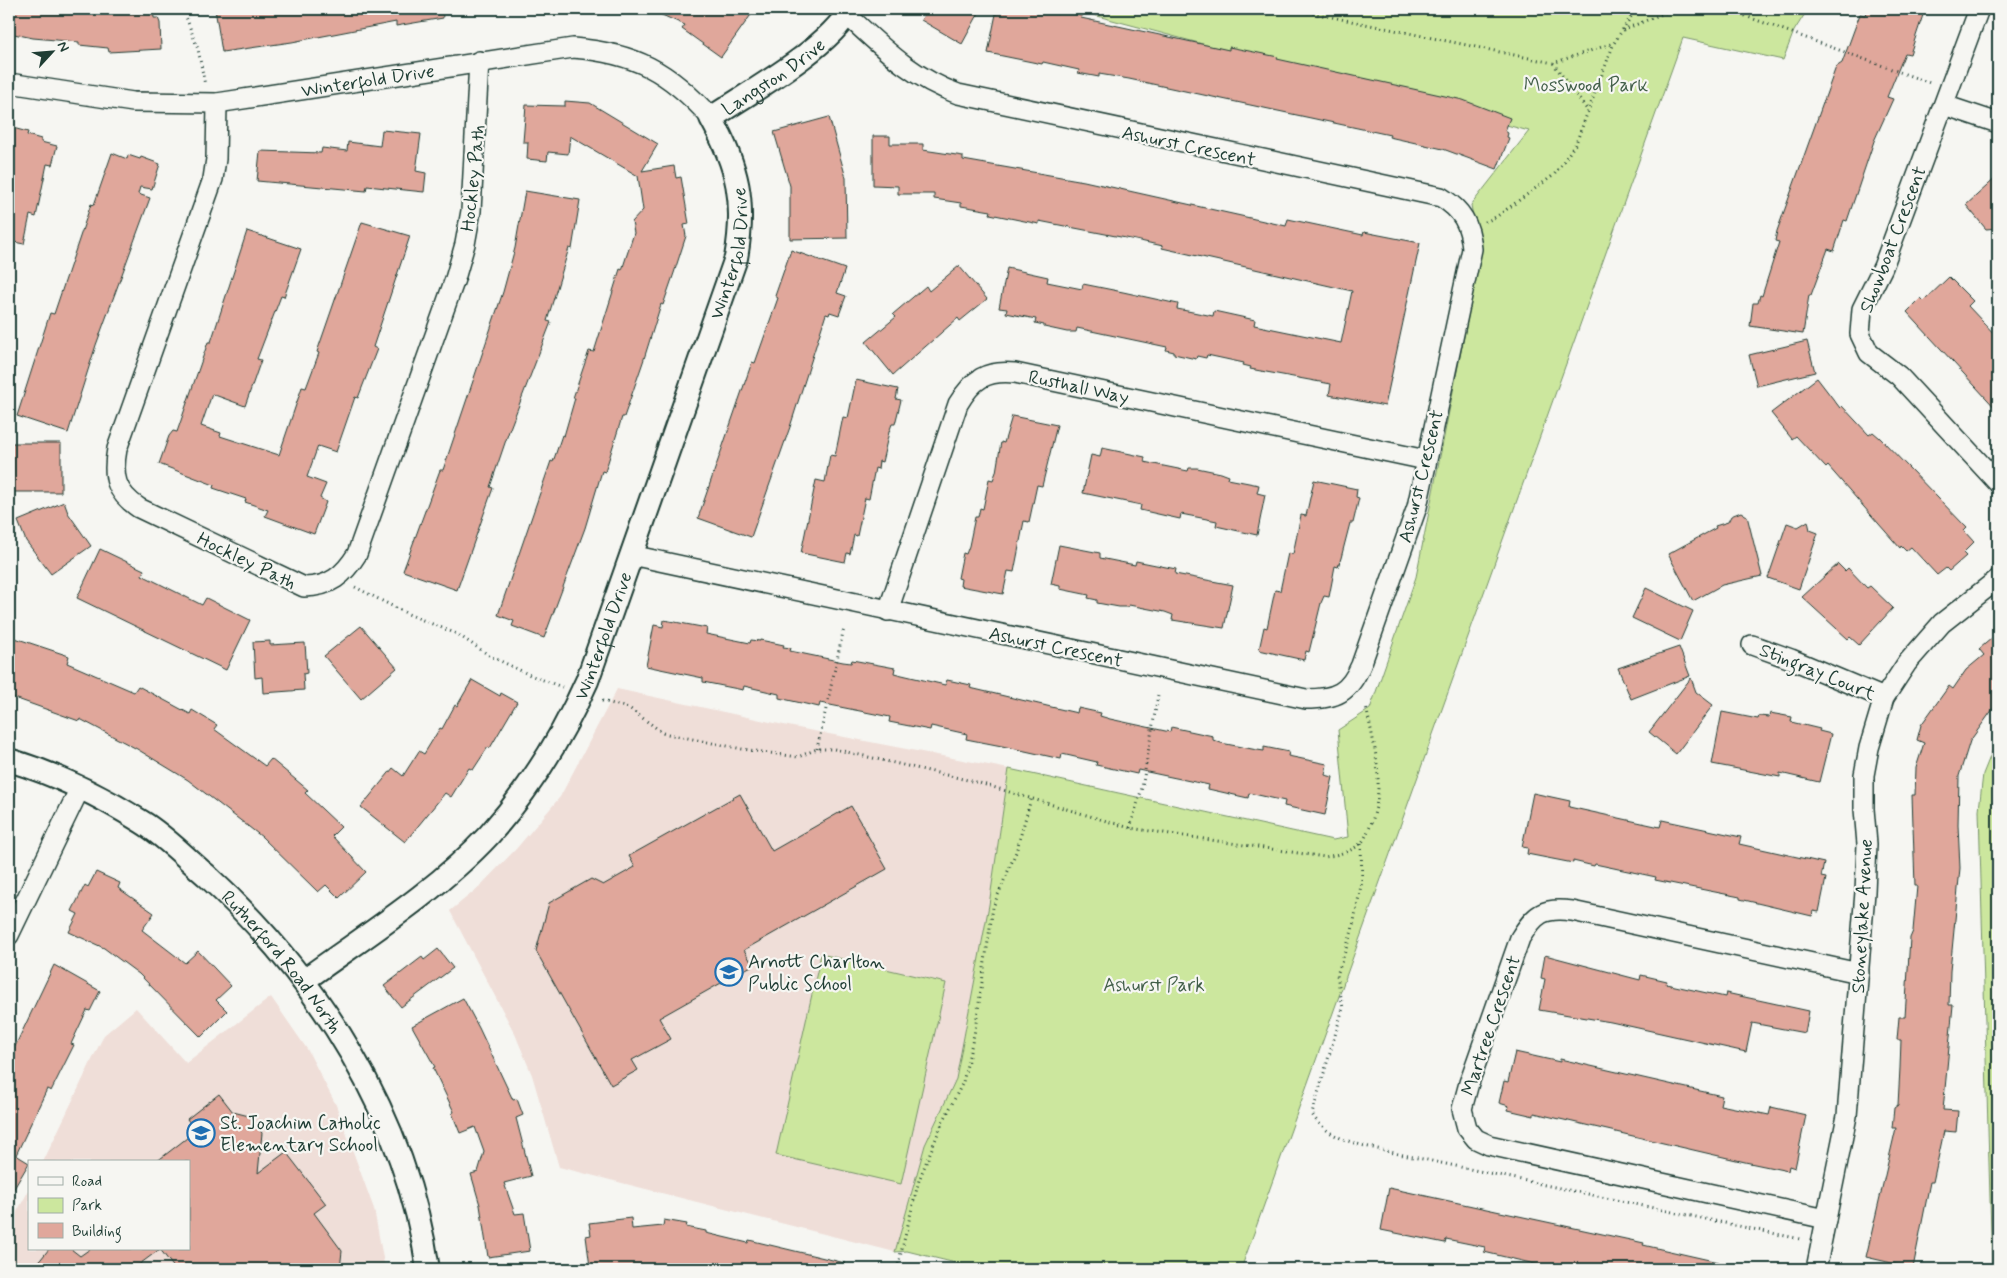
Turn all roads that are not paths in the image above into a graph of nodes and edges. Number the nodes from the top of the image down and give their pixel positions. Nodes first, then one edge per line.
1 (1979, 9) edge
2 (848, 12) edge
3 (479, 61) junction
4 (9, 83) edge
5 (211, 95) junction
6 (1944, 105) junction
7 (711, 118) junction
8 (1998, 124) edge
9 (1426, 460) junction
10 (1998, 483) edge
11 (631, 555) junction
12 (1998, 580) edge
13 (888, 611) junction
14 (1752, 645) dead end
15 (1884, 698) junction
16 (9, 760) edge
17 (80, 788) junction
18 (9, 935) edge
19 (1859, 973) junction
20 (303, 981) junction
21 (1826, 1219) junction
22 (428, 1269) edge
23 (1816, 1269) edge

1 - 6 street, Showboat Crescent
2 - 7 street, Langston Drive
2 - 9 street, Ashurst Crescent
3 - 5 street, Winterfold Drive
3 - 5 street, Hockley Path
3 - 7 street, Winterfold Drive
4 - 5 street, Winterfold Drive
6 - 8 street
6 - 10 street, Showboat Crescent
7 - 11 street, Winterfold Drive
9 - 13 street, Rusthall Way
9 - 13 street, Ashurst Crescent
11 - 13 street, Ashurst Crescent
11 - 20 street, Winterfold Drive
12 - 15 street, Stoneylake Avenue
14 - 15 street, Stingray Court
15 - 19 street, Stoneylake Avenue
16 - 17 street, Rutherford Road North
17 - 18 street
17 - 20 street, Rutherford Road North
19 - 21 street, Stoneylake Avenue
19 - 21 street, Martree Crescent
20 - 22 street, Rutherford Road North
21 - 23 street, Stoneylake Avenue

